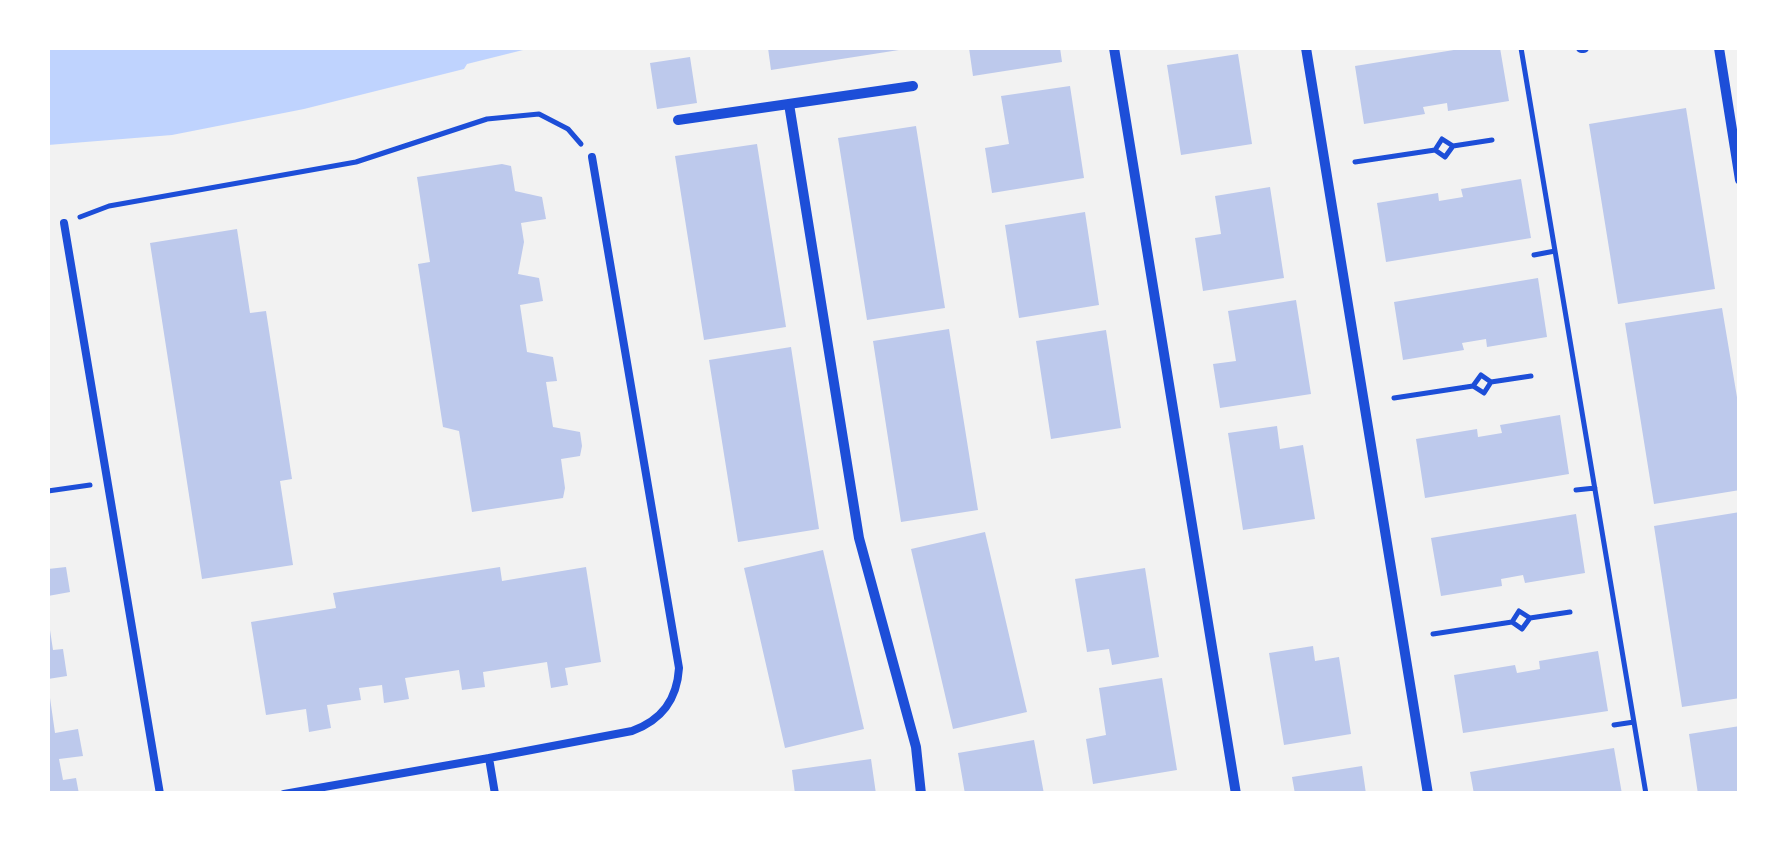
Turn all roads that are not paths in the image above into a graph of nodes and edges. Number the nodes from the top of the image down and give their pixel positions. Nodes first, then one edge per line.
1 (1114, 48) edge
2 (1306, 48) edge
3 (1718, 48) edge
4 (913, 86) dead end
5 (789, 104) junction
6 (678, 120) dead end
7 (592, 158) road end
8 (1740, 180) edge
9 (64, 223) road end
10 (489, 758) junction
11 (160, 794) edge
12 (284, 794) edge
13 (495, 794) edge
14 (920, 794) edge
15 (1236, 794) edge
16 (1428, 794) edge

1 - 15 street
2 - 16 street
3 - 8 street
4 - 5 street
5 - 6 street
5 - 14 street
7 - 10 lane
9 - 11 lane
10 - 12 lane
10 - 13 lane

